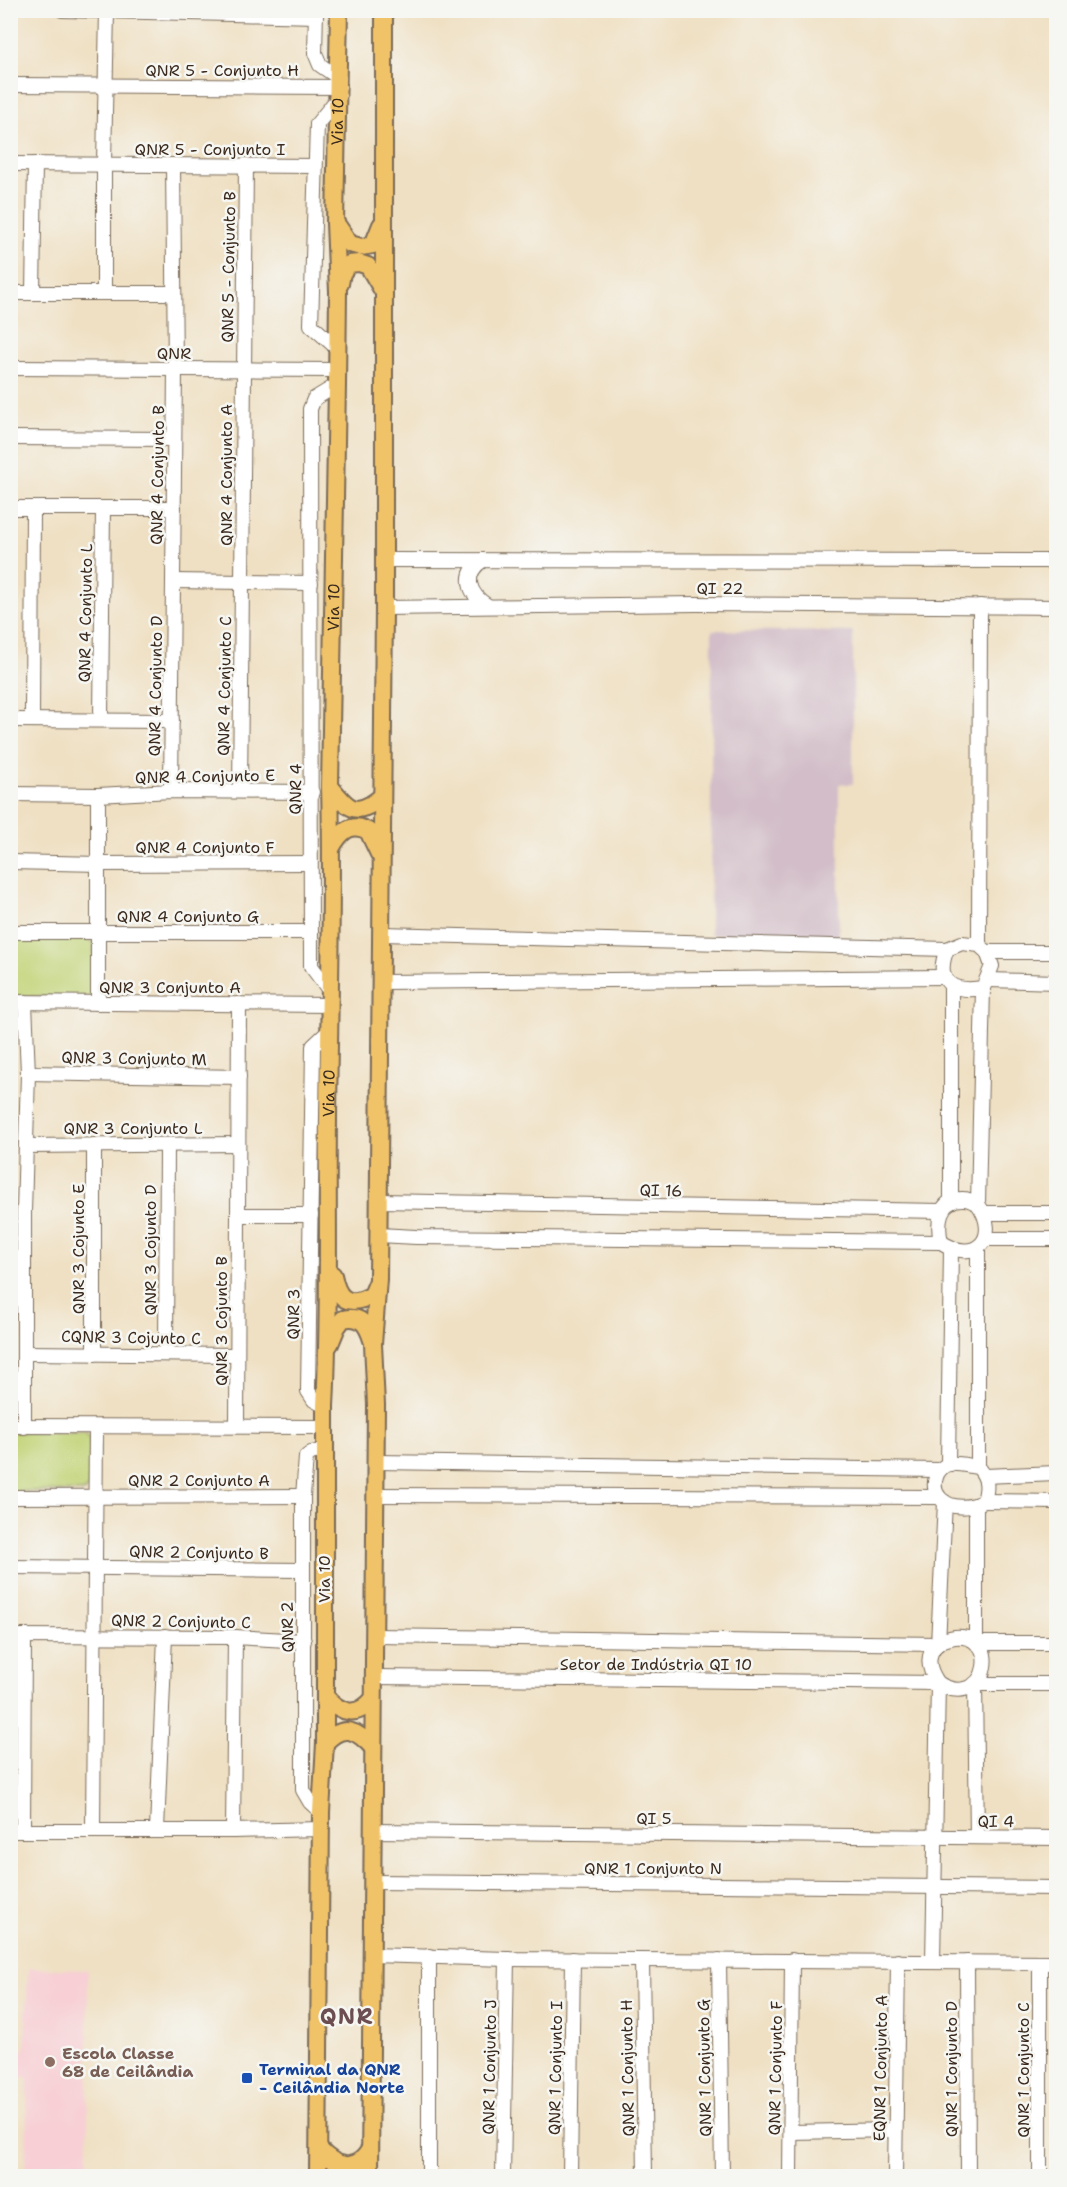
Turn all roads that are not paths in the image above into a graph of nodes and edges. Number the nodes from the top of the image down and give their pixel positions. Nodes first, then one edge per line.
1 (62, 10) edge
2 (339, 10) edge
3 (384, 10) edge
4 (107, 11) edge
5 (177, 11) edge
6 (248, 12) edge
7 (316, 13) edge
8 (10, 85) edge
9 (105, 85) junction
10 (339, 87) junction
11 (10, 164) edge
12 (35, 164) junction
13 (104, 164) junction
14 (173, 165) junction
15 (246, 165) junction
16 (315, 166) junction
17 (386, 214) junction
18 (335, 223) junction
19 (338, 292) junction
20 (10, 293) edge
21 (33, 293) junction
22 (104, 293) junction
23 (174, 293) junction
24 (385, 293) junction
25 (337, 348) junction
26 (10, 368) edge
27 (175, 369) junction
28 (243, 369) junction
29 (337, 377) junction
30 (10, 438) edge
31 (174, 439) junction
32 (10, 508) edge
33 (33, 508) junction
34 (103, 508) junction
35 (174, 508) junction
36 (384, 560) junction
37 (483, 560) junction
38 (1056, 561) edge
39 (173, 581) junction
40 (242, 581) junction
41 (311, 583) junction
42 (488, 606) junction
43 (980, 606) junction
44 (1056, 607) edge
45 (384, 608) junction
46 (101, 719) junction
47 (10, 720) edge
48 (32, 720) junction
49 (172, 721) junction
50 (330, 786) junction
51 (171, 791) junction
52 (240, 791) junction
53 (312, 792) junction
54 (10, 794) edge
55 (98, 795) junction
56 (381, 797) junction
57 (332, 847) junction
58 (381, 860) junction
59 (10, 862) edge
60 (310, 863) junction
61 (99, 864) junction
62 (10, 932) edge
63 (311, 932) junction
64 (100, 933) junction
65 (381, 934) junction
66 (947, 949) junction
67 (983, 949) junction
68 (1056, 952) edge
69 (381, 982) junction
70 (948, 982) junction
71 (1056, 982) edge
72 (986, 984) junction
73 (329, 997) junction
74 (10, 1002) edge
75 (25, 1003) junction
76 (98, 1003) junction
77 (239, 1004) junction
78 (329, 1031) junction
79 (28, 1073) junction
80 (239, 1077) junction
81 (238, 1144) junction
82 (94, 1145) junction
83 (167, 1145) junction
84 (27, 1146) junction
85 (379, 1201) junction
86 (946, 1206) junction
87 (981, 1208) junction
88 (17, 1213) edge
89 (1056, 1213) edge
90 (238, 1215) junction
91 (311, 1215) junction
92 (379, 1235) junction
93 (1056, 1239) edge
94 (329, 1241) junction
95 (982, 1243) junction
96 (946, 1245) junction
97 (378, 1279) junction
98 (373, 1344) junction
99 (328, 1352) junction
100 (24, 1353) junction
101 (94, 1353) junction
102 (166, 1354) junction
103 (237, 1355) junction
104 (325, 1406) junction
105 (237, 1426) junction
106 (17, 1427) edge
107 (96, 1427) junction
108 (325, 1427) junction
109 (325, 1450) junction
110 (376, 1462) junction
111 (943, 1467) junction
112 (982, 1471) junction
113 (1056, 1473) edge
114 (375, 1495) junction
115 (95, 1496) junction
116 (303, 1496) junction
117 (10, 1497) edge
118 (941, 1500) junction
119 (1056, 1502) edge
120 (980, 1503) junction
121 (10, 1566) edge
122 (95, 1567) junction
123 (303, 1570) junction
124 (17, 1636) edge
125 (94, 1636) junction
126 (165, 1636) junction
127 (375, 1636) junction
128 (235, 1637) junction
129 (304, 1641) junction
130 (976, 1643) junction
131 (1056, 1643) edge
132 (938, 1644) junction
133 (374, 1677) junction
134 (938, 1683) junction
135 (975, 1684) junction
136 (1056, 1684) edge
137 (325, 1696) junction
138 (374, 1699) junction
139 (325, 1743) junction
140 (373, 1748) junction
141 (321, 1820) junction
142 (157, 1830) junction
143 (17, 1831) edge
144 (93, 1831) junction
145 (233, 1831) junction
146 (373, 1831) junction
147 (936, 1837) junction
148 (977, 1837) junction
149 (1056, 1838) edge
150 (373, 1882) junction
151 (934, 1886) junction
152 (1056, 1888) edge
153 (372, 1955) junction
154 (429, 1956) junction
155 (507, 1959) junction
156 (573, 1959) junction
157 (642, 1960) junction
158 (719, 1960) junction
159 (792, 1960) junction
160 (898, 1961) junction
161 (933, 1961) junction
162 (967, 1962) junction
163 (1040, 1963) junction
164 (1056, 1963) edge
165 (895, 2130) junction
166 (790, 2132) junction
167 (319, 2149) junction
168 (370, 2149) junction
169 (318, 2176) edge
170 (370, 2176) edge
171 (429, 2176) edge
172 (503, 2176) edge
173 (570, 2176) edge
174 (645, 2176) edge
175 (722, 2176) edge
176 (790, 2176) edge
177 (895, 2176) edge
178 (968, 2176) edge
179 (1040, 2176) edge

1 - 4 street
2 - 10 main road, Via 10
3 - 17 main road
4 - 5 street
4 - 9 street
5 - 6 street
6 - 7 street
7 - 10 street
8 - 9 street, QNR 5 - Conjunto H
9 - 10 street, QNR 5 - Conjunto H
9 - 13 street
10 - 16 street
10 - 18 main road, Via 10
11 - 12 street, QNR 5 - Conjunto I
12 - 13 street, QNR 5 - Conjunto I
12 - 21 street
13 - 14 street, QNR 5 - Conjunto I
13 - 22 street
14 - 15 street, QNR 5 - Conjunto I
14 - 23 street, QNR 4 Conjunto B
15 - 16 street, QNR 5 - Conjunto I
15 - 28 street, QNR 5 - Conjunto B
16 - 25 street
17 - 18 main road
17 - 24 main road
18 - 19 main road, Via 10
19 - 24 main road
19 - 25 main road, Via 10
20 - 21 street
21 - 22 street
22 - 23 street
23 - 27 street, QNR 4 Conjunto B
24 - 36 main road
25 - 29 main road, Via 10
26 - 27 street, QNR
27 - 28 street, QNR
27 - 31 street, QNR 4 Conjunto B
28 - 29 street, QNR
28 - 40 street, QNR 4 Conjunto A
29 - 41 street, QNR 4
29 - 50 main road, Via 10
30 - 31 street
31 - 35 street, QNR 4 Conjunto B
32 - 33 street
33 - 34 street
33 - 48 street
34 - 35 street
34 - 46 street, QNR 4 Conjunto L
35 - 39 street, QNR 4 Conjunto B
36 - 37 street
36 - 45 main road
37 - 38 street
37 - 42 street
39 - 40 street
39 - 49 street, QNR 4 Conjunto D
40 - 41 street
40 - 52 street, QNR 4 Conjunto C
41 - 53 street, QNR 4
42 - 43 street, QI 22
42 - 45 street, QI 22
43 - 44 street, QI 22
43 - 67 street
45 - 56 main road
46 - 48 street
46 - 49 street
47 - 48 street
49 - 51 street, QNR 4 Conjunto D
50 - 56 main road
50 - 57 main road, Via 10
51 - 52 street, QNR 4 Conjunto E
51 - 55 street, QNR 4 Conjunto E
52 - 53 street, QNR 4 Conjunto E
53 - 60 street, QNR 4
54 - 55 street
55 - 61 street
56 - 58 main road
57 - 58 main road
57 - 73 main road, Via 10
58 - 65 main road
59 - 61 street, QNR 4 Conjunto F
60 - 61 street, QNR 4 Conjunto F
60 - 63 street, QNR 4
61 - 64 street
62 - 64 street
63 - 64 street, QNR 4 Conjunto G
63 - 73 street, QNR 4
64 - 76 street, QNR 4 Conjunto G
65 - 66 street
65 - 69 main road
66 - 67 street
66 - 70 street
67 - 68 street
67 - 72 street
69 - 70 street
69 - 85 main road
70 - 72 street
70 - 86 street
71 - 72 street
72 - 87 street
73 - 77 street, QNR 3 Conjunto A
73 - 78 main road, Via 10
74 - 75 street, QNR 3 Conjunto A
75 - 76 street, QNR 3 Conjunto A
75 - 79 street
76 - 77 street, QNR 3 Conjunto A
77 - 80 street
78 - 91 street, QNR 3
78 - 94 main road, Via 10
79 - 80 street, QNR 3 Conjunto M
79 - 84 street
80 - 81 street
81 - 83 street, QNR 3 Conjunto L
81 - 90 street
82 - 83 street, QNR 3 Conjunto L
82 - 84 street, QNR 3 Conjunto L
82 - 101 street, QNR 3 Cojunto E
83 - 102 street, QNR 3 Cojunto D
84 - 88 street
85 - 86 street, QI 16
85 - 92 main road
86 - 87 street
86 - 96 street
87 - 89 street
87 - 95 street
88 - 100 street
90 - 91 street
90 - 103 street, QNR 3 Cojunto B
91 - 104 street, QNR 3
92 - 96 street
92 - 97 main road
93 - 95 street
94 - 97 main road
94 - 99 main road, Via 10
95 - 96 street
95 - 112 street
96 - 111 street
97 - 98 main road
98 - 99 main road
98 - 110 main road
99 - 104 main road, Via 10
100 - 101 street, CQNR 3 Cojunto C
100 - 106 street
101 - 102 street, CQNR 3 Cojunto C
102 - 103 street, CQNR 3 Cojunto C
103 - 105 street, QNR 3 Cojunto B
104 - 108 main road, Via 10
105 - 107 street
105 - 108 street
106 - 107 street
107 - 115 street
108 - 109 main road, Via 10
109 - 116 street, QNR 2
109 - 137 main road, Via 10
110 - 111 street
110 - 114 main road
111 - 112 street
111 - 118 street
112 - 113 street
112 - 120 street
114 - 118 street
114 - 127 main road
115 - 116 street, QNR 2 Conjunto A
115 - 117 street
115 - 122 street
116 - 123 street, QNR 2
118 - 120 street
118 - 132 street
119 - 120 street
120 - 130 street
121 - 122 street, QNR 2 Conjunto B
122 - 123 street, QNR 2 Conjunto B
122 - 125 street
123 - 129 street, QNR 2
124 - 125 street
124 - 143 street
125 - 126 street, QNR 2 Conjunto C
125 - 144 street
126 - 128 street, QNR 2 Conjunto C
126 - 142 street
127 - 132 street, Setor de Indústria QI 10
127 - 133 main road
128 - 129 street, QNR 2 Conjunto C
128 - 145 street
129 - 141 street, QNR 2
130 - 131 street
130 - 132 street
130 - 135 street
132 - 134 street
133 - 134 street, Setor de Indústria QI 10
133 - 138 main road
134 - 135 street
134 - 147 street
135 - 136 street
135 - 148 street
137 - 138 main road
137 - 139 main road, Via 10
138 - 140 main road
139 - 140 main road
139 - 141 main road, Via 10
140 - 146 main road
141 - 145 street
141 - 167 main road, Via 10
142 - 144 street
142 - 145 street
143 - 144 street
146 - 147 street, QI 5
146 - 150 main road
147 - 148 street, QI 4
147 - 151 street
148 - 149 street, QI 4
150 - 151 street, QNR 1 Conjunto N
150 - 153 main road
151 - 152 street, QNR 1 Conjunto N
151 - 161 street
153 - 154 street
153 - 168 main road
154 - 155 street
154 - 171 street
155 - 156 street
155 - 172 street, QNR 1 Conjunto J
156 - 157 street
156 - 173 street, QNR 1 Conjunto I
157 - 158 street
157 - 174 street, QNR 1 Conjunto H
158 - 159 street
158 - 175 street, QNR 1 Conjunto G
159 - 160 street
159 - 166 street, QNR 1 Conjunto F
160 - 161 street
160 - 165 street, EQNR 1 Conjunto A
161 - 162 street
162 - 163 street
162 - 178 street, QNR 1 Conjunto D
163 - 164 street
163 - 179 street, QNR 1 Conjunto C
165 - 166 street
165 - 177 street, EQNR 1 Conjunto A
166 - 176 street, QNR 1 Conjunto F
167 - 168 main road
167 - 169 main road, Via 10
168 - 170 main road

